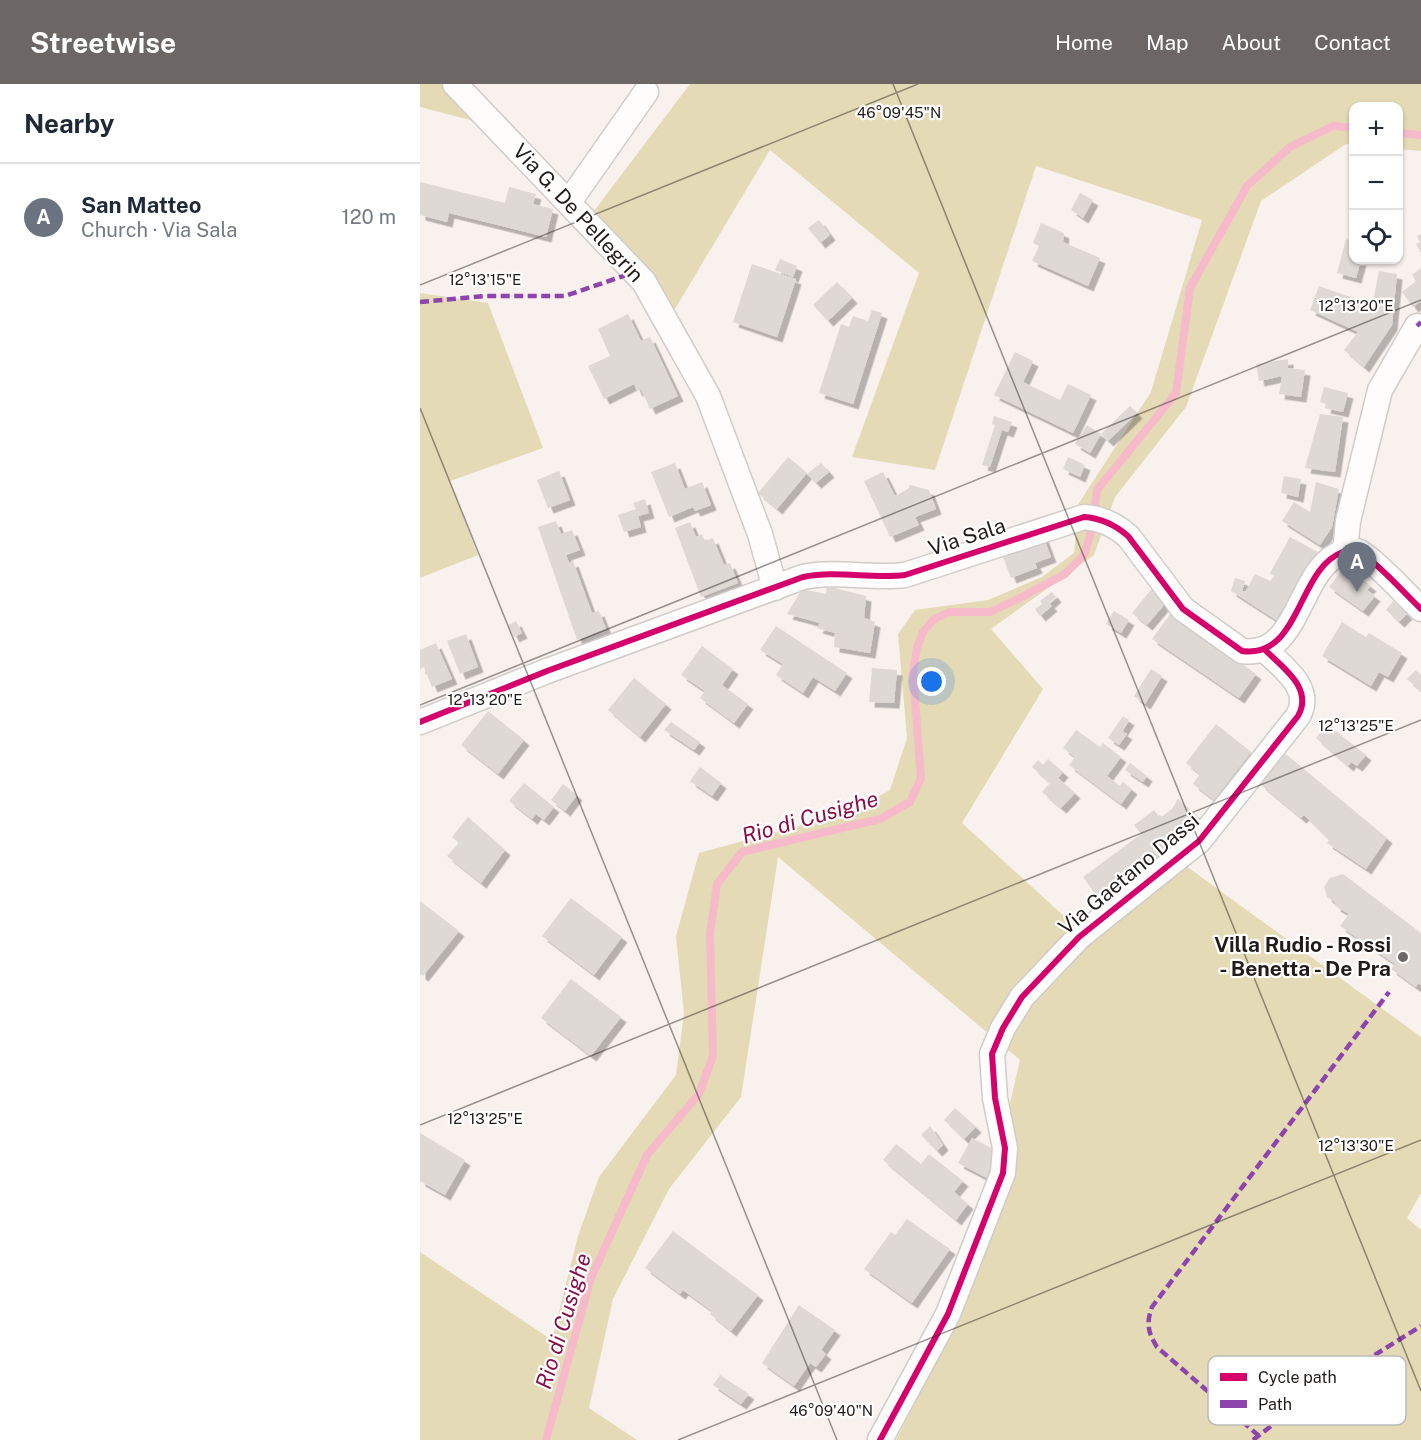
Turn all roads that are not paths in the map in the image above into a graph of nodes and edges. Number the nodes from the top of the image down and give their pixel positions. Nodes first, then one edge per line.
1 (455, 84) edge
2 (646, 92) dead end
3 (569, 202) junction
4 (1417, 326) dead end
5 (1345, 551) junction
6 (775, 588) junction
7 (1421, 609) edge
8 (1264, 649) junction
9 (420, 722) edge
10 (880, 1440) edge

1 - 3 street, Via G. De Pellegrin
2 - 3 street
3 - 6 street, Via G. De Pellegrin
4 - 5 street
5 - 7 street
5 - 8 street
6 - 8 street, Via Sala
6 - 9 street, Via Sala
8 - 10 street, Via Gaetano Dassi

